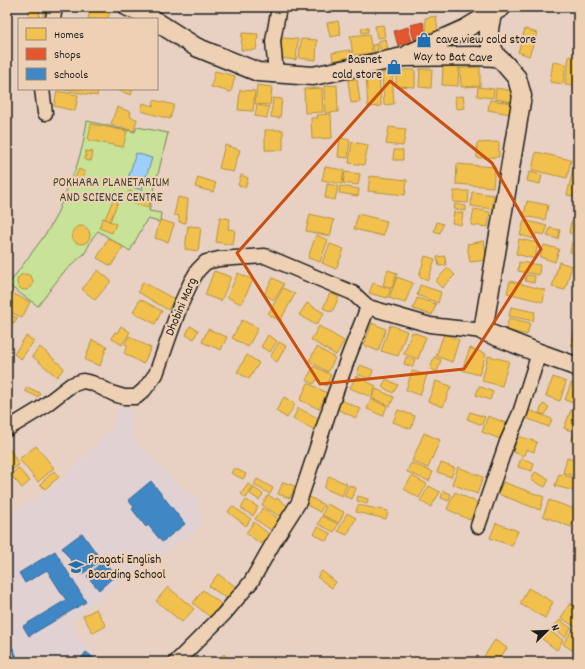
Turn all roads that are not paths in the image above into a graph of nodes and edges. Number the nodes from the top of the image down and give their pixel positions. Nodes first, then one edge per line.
1 (56, 7) edge
2 (128, 7) edge
3 (279, 7) edge
4 (498, 10) edge
5 (53, 18) edge
6 (152, 18) edge
7 (158, 23) edge
8 (402, 57) junction
9 (497, 57) junction
10 (276, 74) junction
11 (42, 90) edge
12 (45, 113) dead end
13 (368, 306) junction
14 (484, 331) junction
15 (539, 353) junction
16 (578, 367) edge
17 (7, 429) edge
18 (478, 526) dead end
19 (176, 662) edge

1 - 5 street
2 - 6 main road
3 - 10 street
4 - 8 main road
4 - 9 main road
7 - 10 main road, Way to Bat Cave
8 - 9 main road, Way to Bat Cave
8 - 10 main road, Way to Bat Cave
9 - 14 main road, Way to Bat Cave
11 - 12 street
13 - 14 street, Dhobini Marg
13 - 17 street, Dhobini Marg
13 - 19 street
14 - 15 main road
15 - 16 main road
15 - 18 street

